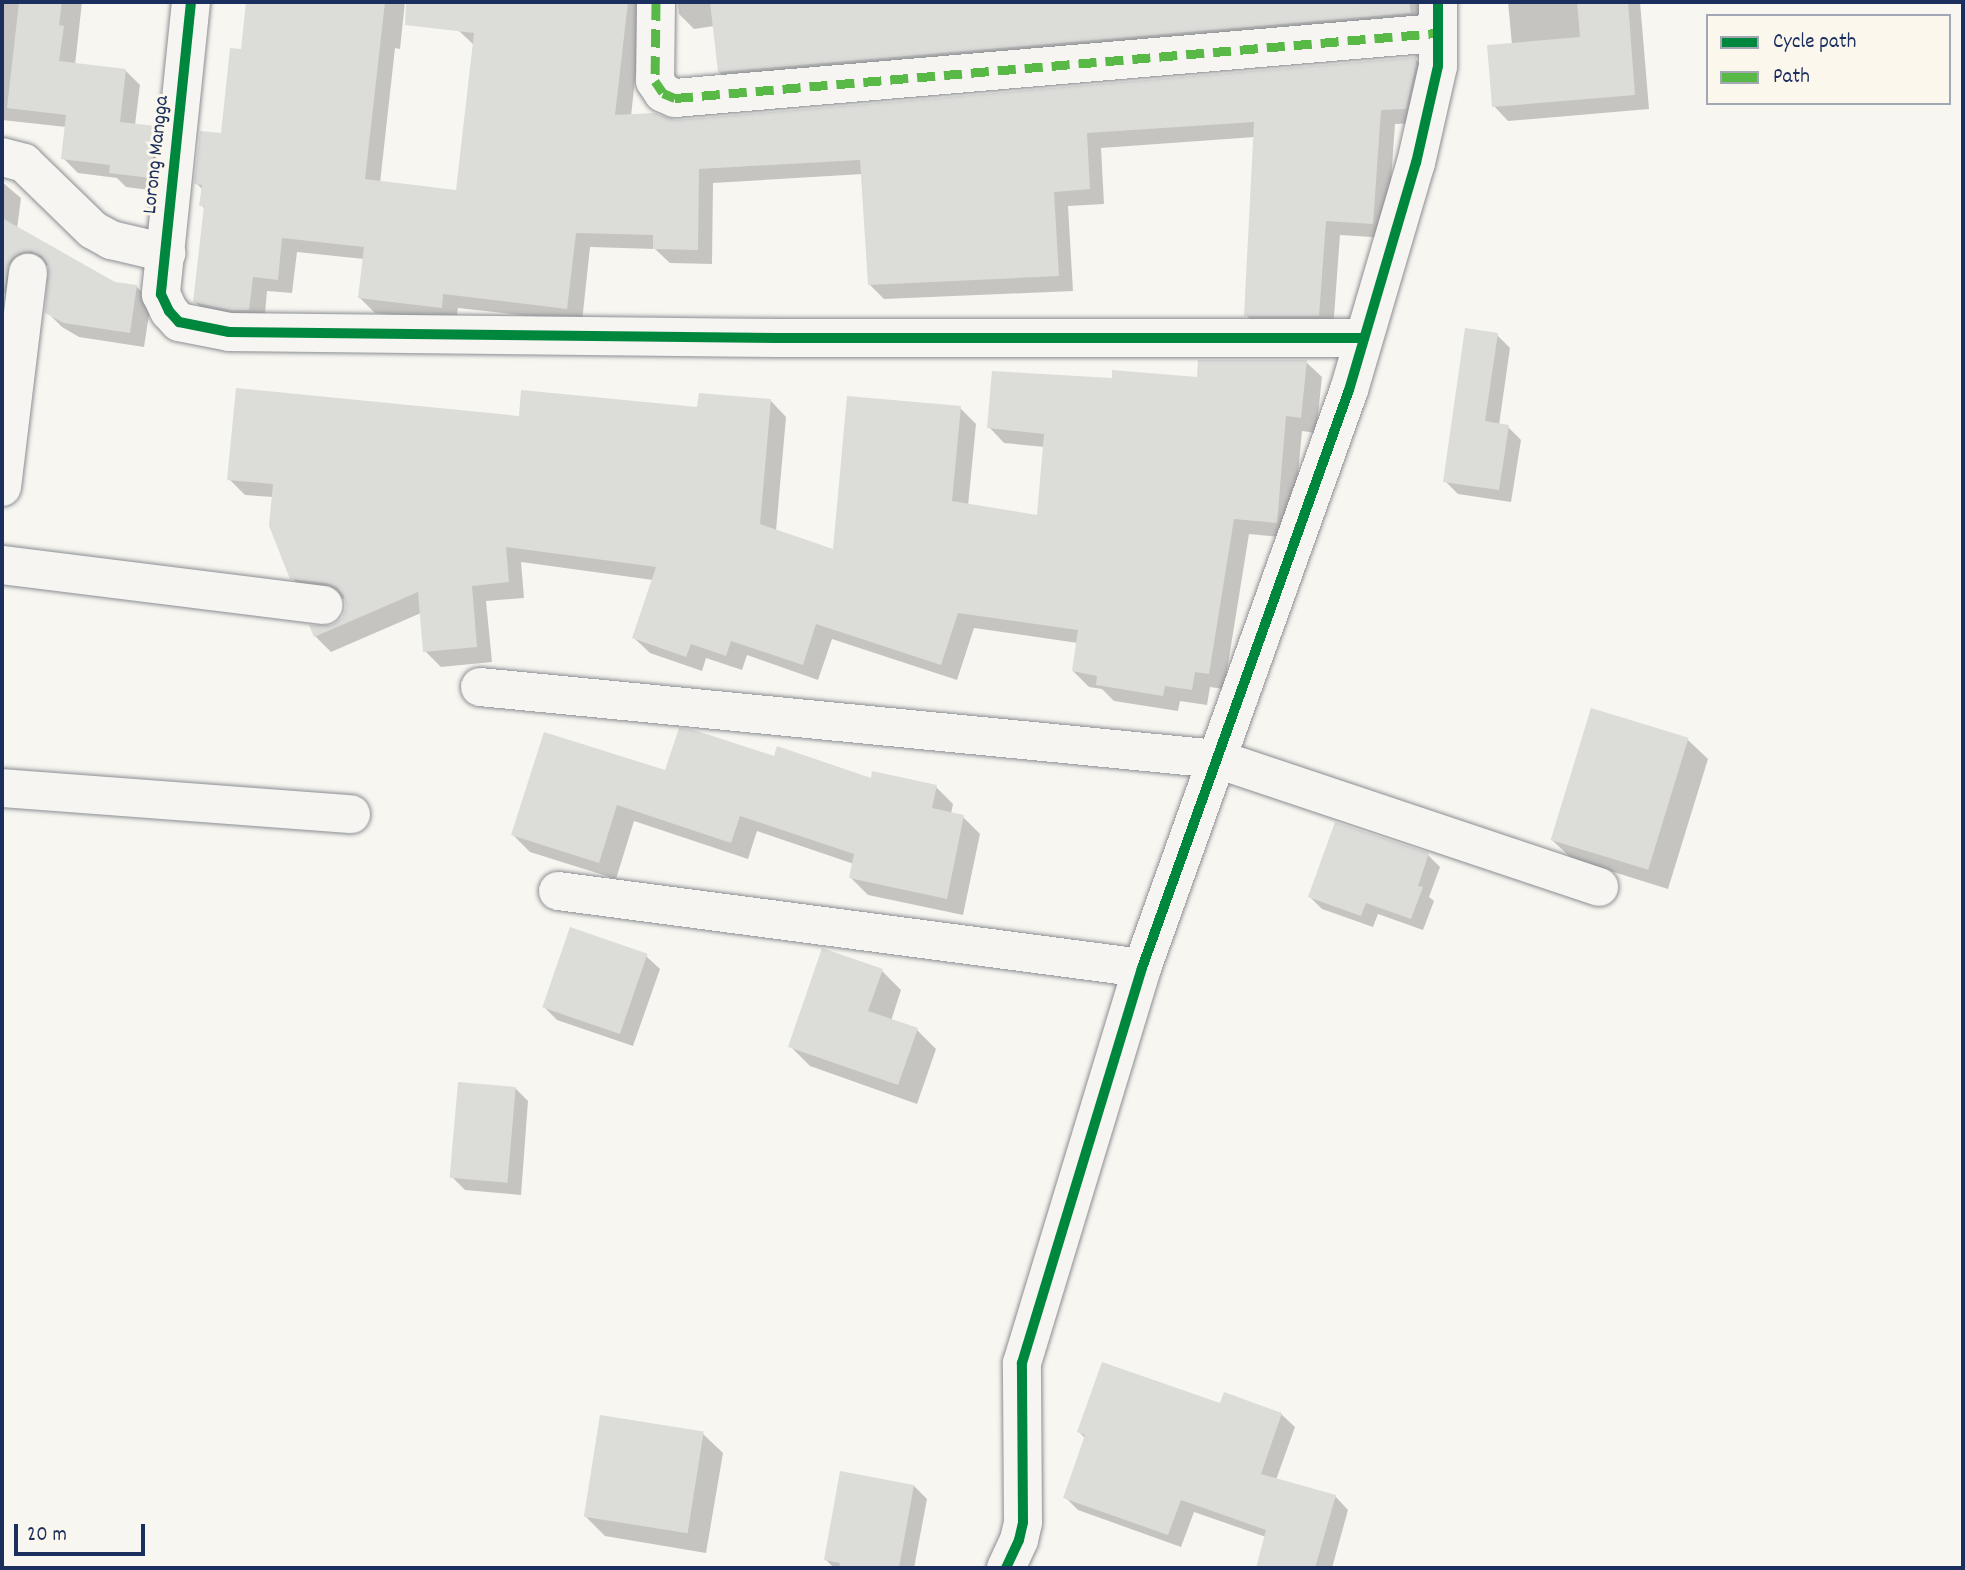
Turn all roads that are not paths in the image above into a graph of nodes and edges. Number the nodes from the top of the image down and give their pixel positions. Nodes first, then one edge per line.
1 (191, 2) edge
2 (656, 2) edge
3 (1437, 17) edge
4 (2, 157) edge
5 (166, 253) junction
6 (28, 273) dead end
7 (1364, 338) junction
8 (2, 487) edge
9 (2, 565) edge
10 (324, 605) dead end
11 (480, 687) dead end
12 (1217, 760) junction
13 (2, 788) edge
14 (351, 814) dead end
15 (1599, 887) dead end
16 (558, 891) dead end
17 (1142, 968) junction
18 (1006, 1568) edge

1 - 5 street, Lorong Mangga
2 - 3 street
3 - 7 street
4 - 5 street
5 - 7 street, Lorong Mangga
6 - 8 street
7 - 12 street
9 - 10 street
11 - 12 street
12 - 15 street
12 - 17 street
13 - 14 street
16 - 17 street
17 - 18 street

